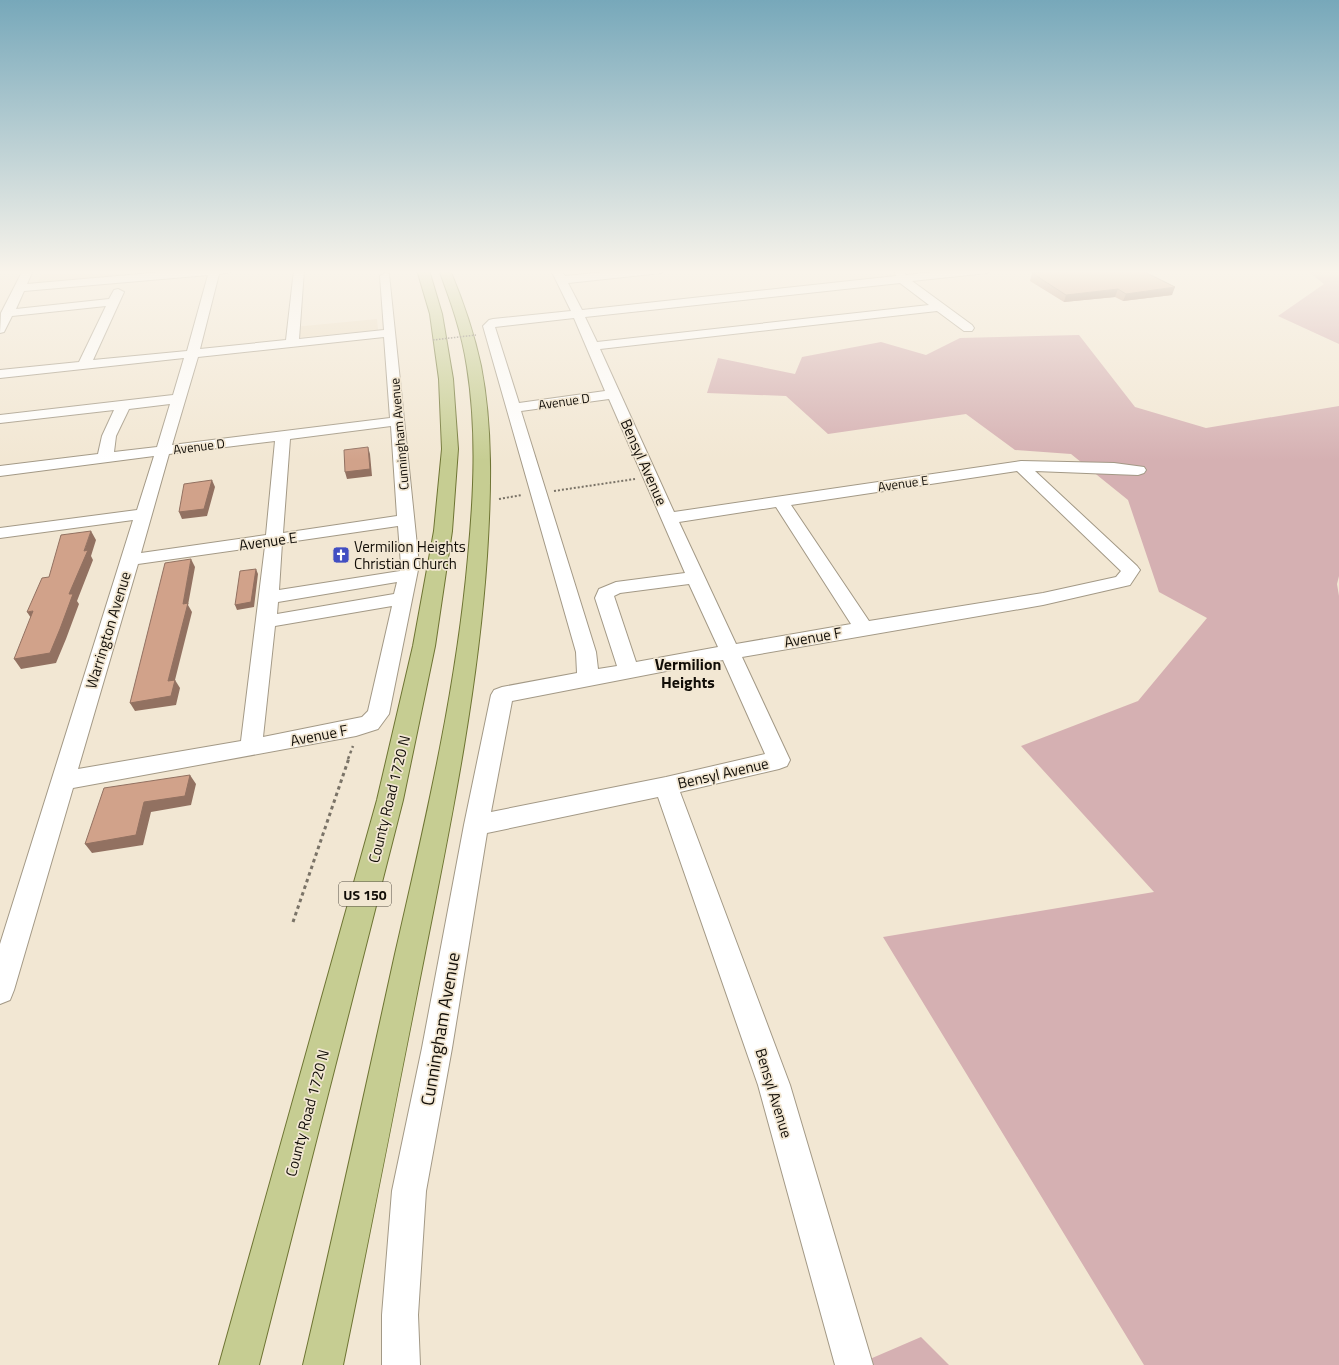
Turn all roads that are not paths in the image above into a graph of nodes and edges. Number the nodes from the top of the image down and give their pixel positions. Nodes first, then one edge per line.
1 (390, 333) edge
2 (98, 334) edge
3 (199, 334) edge
4 (293, 334) edge
5 (384, 334) edge
6 (439, 334) edge
7 (467, 334) edge
8 (483, 334) edge
9 (587, 334) edge
10 (699, 334) edge
11 (292, 344) junction
12 (592, 346) junction
13 (192, 355) junction
14 (84, 366) junction
15 (0, 374) edge
16 (614, 394) junction
17 (178, 399) junction
18 (124, 405) junction
19 (513, 408) junction
20 (0, 418) edge
21 (398, 421) junction
22 (283, 435) junction
23 (163, 450) junction
24 (105, 458) junction
25 (1021, 466) junction
26 (1138, 470) dead end
27 (0, 471) edge
28 (780, 501) junction
29 (144, 514) junction
30 (669, 518) junction
31 (407, 520) junction
32 (0, 533) edge
33 (274, 540) junction
34 (129, 560) junction
35 (408, 575) junction
36 (697, 577) junction
37 (269, 598) junction
38 (403, 598) junction
39 (265, 622) junction
40 (863, 628) junction
41 (732, 652) junction
42 (629, 670) junction
43 (588, 678) junction
44 (502, 695) joint
45 (251, 748) junction
46 (62, 781) junction
47 (666, 786) junction
48 (476, 825) junction
49 (10, 927) edge
50 (0, 990) edge
51 (239, 1365) edge
52 (323, 1365) edge
53 (401, 1365) edge
54 (854, 1365) edge

1 - 21 street, Cunningham Avenue
2 - 14 street
3 - 13 street, Warrington Avenue
4 - 11 street
5 - 11 street
6 - 51 main road, County Road 1720 N / US 150
7 - 52 main road
8 - 19 street
9 - 12 street, Bensyl Avenue
10 - 12 street
11 - 13 street
12 - 16 street, Bensyl Avenue
13 - 14 street
13 - 17 street, Warrington Avenue
14 - 15 street
16 - 19 street, Avenue D
16 - 30 street, Bensyl Avenue
17 - 18 street
17 - 23 street, Warrington Avenue
18 - 20 street
18 - 24 street
19 - 43 street
21 - 22 street, Avenue D
21 - 31 street, Cunningham Avenue
22 - 23 street, Avenue D
22 - 33 street
23 - 24 street, Avenue D
23 - 29 street, Warrington Avenue
24 - 27 street, Avenue D
25 - 26 street, Avenue E
25 - 28 street, Avenue E
25 - 40 street, Avenue F
28 - 30 street, Avenue E
28 - 40 street
29 - 32 street
29 - 34 street, Warrington Avenue
30 - 36 street, Bensyl Avenue
31 - 33 street, Avenue E
31 - 35 street, Avenue F
33 - 34 street, Avenue E
33 - 37 street
34 - 46 street, Warrington Avenue
35 - 37 street
35 - 38 street, Avenue F
36 - 41 street, Bensyl Avenue
36 - 42 street
37 - 39 street
38 - 39 street
38 - 45 street, Avenue F
39 - 45 street
40 - 41 street, Avenue F
41 - 42 street, Avenue F
41 - 47 street, Bensyl Avenue
42 - 43 street, Avenue F
43 - 44 street, Avenue F
44 - 48 street, Cunningham Avenue
45 - 46 street, Avenue F
46 - 49 street, Warrington Avenue
47 - 48 street
47 - 54 street, Bensyl Avenue
48 - 53 street, Cunningham Avenue
49 - 50 street, Warrington Avenue

